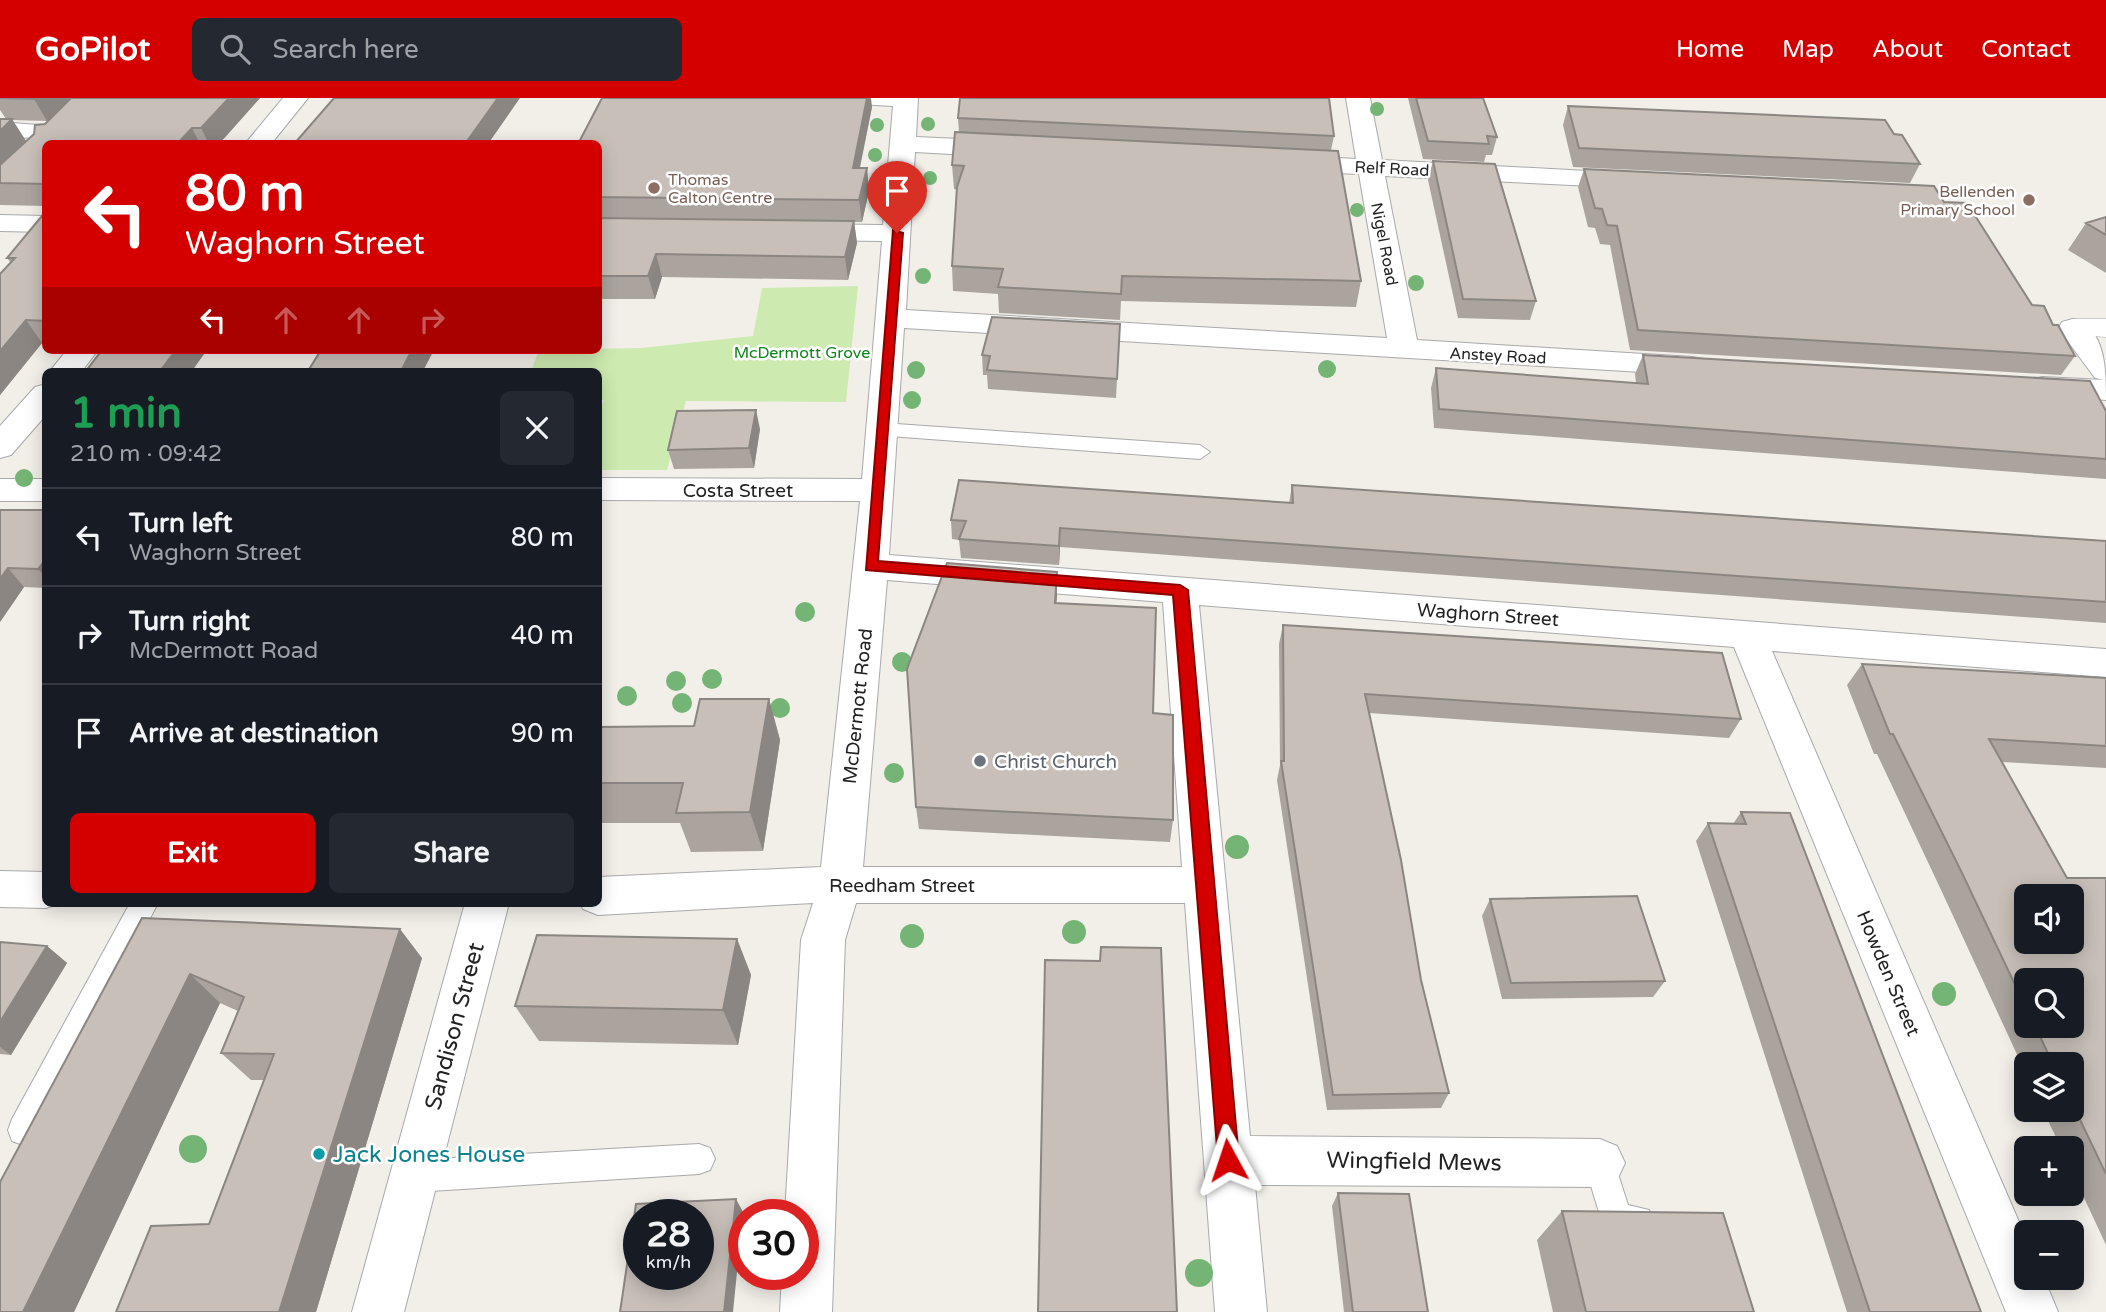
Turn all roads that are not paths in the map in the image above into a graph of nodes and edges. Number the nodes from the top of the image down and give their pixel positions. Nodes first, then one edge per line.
1 (296, 98) edge
2 (850, 98) edge
3 (1358, 98) edge
4 (906, 99) edge
5 (0, 130) edge
6 (45, 140) edge
7 (260, 140) edge
8 (42, 143) edge
9 (902, 144) junction
10 (1032, 150) edge
11 (27, 157) edge
12 (1265, 162) edge
13 (1370, 167) junction
14 (1661, 181) edge
15 (0, 223) edge
16 (42, 224) edge
17 (783, 232) edge
18 (897, 233) junction
19 (891, 318) junction
20 (2073, 328) joint
21 (2106, 328) edge
22 (1404, 349) junction
23 (80, 354) edge
24 (68, 368) edge
25 (1725, 368) edge
26 (2106, 370) edge
27 (2011, 385) edge
28 (2106, 390) edge
29 (42, 399) edge
30 (883, 430) junction
31 (0, 447) edge
32 (1200, 452) dead end
33 (602, 489) edge
34 (42, 490) edge
35 (878, 490) junction
36 (0, 491) edge
37 (871, 566) junction
38 (1180, 590) junction
39 (1746, 635) junction
40 (2106, 663) edge
41 (840, 885) junction
42 (1205, 885) junction
43 (0, 889) edge
44 (42, 890) edge
45 (602, 896) edge
46 (142, 907) edge
47 (486, 907) edge
48 (23, 1130) dead end
49 (699, 1159) dead end
50 (1228, 1160) junction
51 (1600, 1163) joint
52 (415, 1176) junction
53 (1671, 1223) edge
54 (378, 1312) edge
55 (806, 1312) edge
56 (1241, 1312) edge
57 (2032, 1312) edge

1 - 7 street
2 - 4 street
3 - 13 street, Nigel Road
4 - 9 street, McDermott Road
5 - 6 street
8 - 11 street
9 - 10 street
9 - 18 street, McDermott Road
12 - 13 street, Relf Road
13 - 14 street, Relf Road
13 - 22 street, Nigel Road
15 - 16 street
17 - 18 street
18 - 19 street, McDermott Road
19 - 22 street, Anstey Road
19 - 30 street, McDermott Road
20 - 21 street
20 - 26 street
22 - 25 street, Anstey Road
23 - 24 street
27 - 28 street
29 - 31 street
30 - 32 lane
30 - 35 street, McDermott Road
33 - 35 street, Costa Street
34 - 36 street
35 - 37 street, McDermott Road
37 - 38 street, Waghorn Street
37 - 41 street, McDermott Road
38 - 39 street, Waghorn Street
38 - 42 street
39 - 40 street, Waghorn Street
39 - 57 street, Howden Street
41 - 42 street, Reedham Street
41 - 45 street, Reedham Street
41 - 55 street, McDermott Road
42 - 50 street
43 - 44 street
46 - 48 lane
47 - 52 street, Sandison Street
49 - 52 lane
50 - 51 street, Wingfield Mews
50 - 56 street
51 - 53 lane
52 - 54 street, Sandison Street

